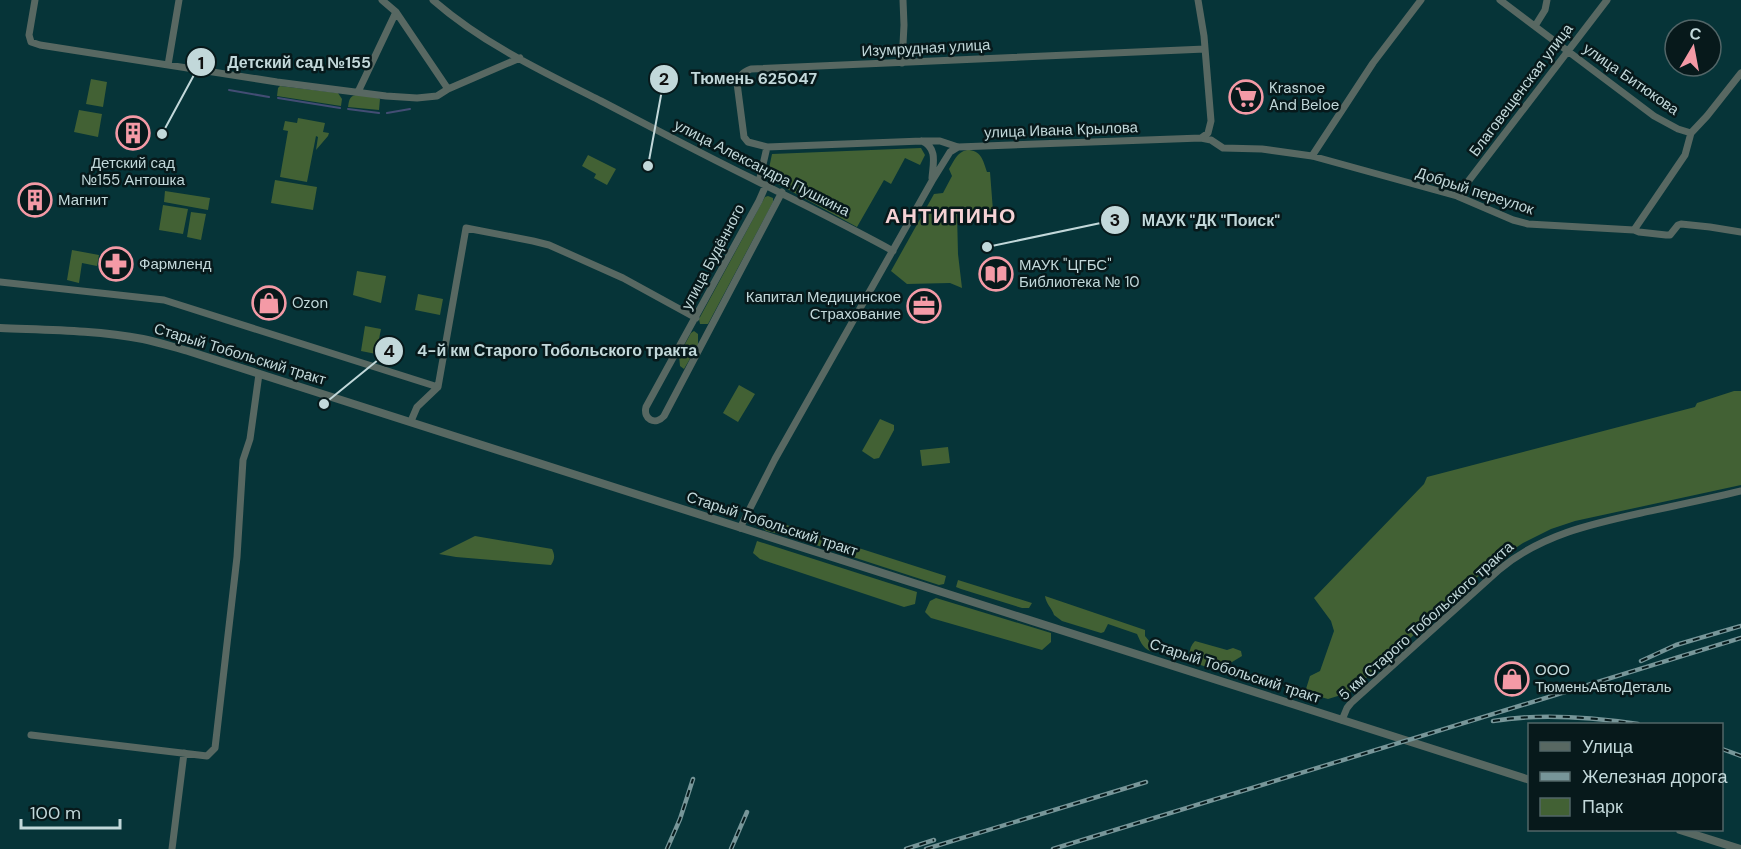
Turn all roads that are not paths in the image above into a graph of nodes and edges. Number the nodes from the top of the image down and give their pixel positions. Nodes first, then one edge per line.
1 (35, 0) edge
2 (179, 0) edge
3 (382, 0) edge
4 (433, 0) edge
5 (903, 0) edge
6 (1198, 0) edge
7 (1421, 0) edge
8 (1500, 0) edge
9 (1547, 0) edge
10 (1607, 0) edge
11 (396, 12) junction
12 (1535, 26) junction
13 (1205, 50) junction
14 (1567, 51) junction
15 (520, 58) junction
16 (902, 63) junction
17 (168, 65) junction
18 (1741, 73) edge
19 (448, 89) junction
20 (358, 92) junction
21 (1691, 133) junction
22 (1201, 138) junction
23 (922, 141) junction
24 (767, 147) junction
25 (958, 147) junction
26 (1312, 156) junction
27 (932, 181) junction
28 (763, 184) junction
29 (782, 192) junction
30 (1457, 196) junction
31 (1634, 230) junction
32 (1741, 232) edge
33 (893, 251) junction
34 (0, 282) edge
35 (696, 318) junction
36 (0, 328) edge
37 (259, 374) junction
38 (438, 387) junction
39 (411, 421) junction
40 (1741, 491) edge
41 (740, 528) junction
42 (1342, 720) junction
43 (31, 735) dead end
44 (184, 753) junction
45 (1528, 779) edge
46 (1683, 831) edge
47 (172, 849) edge
48 (1740, 849) edge

1 - 17 street
2 - 17 street
3 - 11 street
4 - 15 street, улица Александра Пушкина
5 - 16 street
6 - 13 street
7 - 26 street
8 - 12 street, улица Битюкова
9 - 12 street
10 - 14 street, Благовещенская улица
11 - 19 street
11 - 20 street
12 - 14 street, улица Битюкова
13 - 16 street, Изумрудная улица
13 - 22 street
14 - 21 street, улица Битюкова
14 - 30 street, Благовещенская улица
15 - 19 street
15 - 28 street, улица Александра Пушкина
16 - 24 street, Изумрудная улица
17 - 20 street
18 - 21 street
19 - 20 street
21 - 31 street
22 - 25 street, улица Ивана Крылова
22 - 26 street, Добрый переулок
23 - 24 street, улица Ивана Крылова
23 - 25 street, улица Ивана Крылова
23 - 27 street
24 - 28 street, улица Будённого
25 - 27 street
26 - 30 street, Добрый переулок
27 - 33 street
28 - 29 street, улица Александра Пушкина
28 - 35 street, улица Будённого
29 - 33 street, улица Александра Пушкина
29 - 35 street, улица Будённого
30 - 31 street, Добрый переулок
31 - 32 street, Добрый переулок
33 - 41 street
34 - 38 street
35 - 38 street
36 - 37 street, Старый Тобольский тракт
37 - 39 street, Старый Тобольский тракт
37 - 44 street
38 - 39 street
39 - 41 street, Старый Тобольский тракт
40 - 42 street, 5 км Старого Тобольского тракта
41 - 42 street, Старый Тобольский тракт
42 - 45 street, Старый Тобольский тракт
43 - 44 street
44 - 47 street
46 - 48 street

